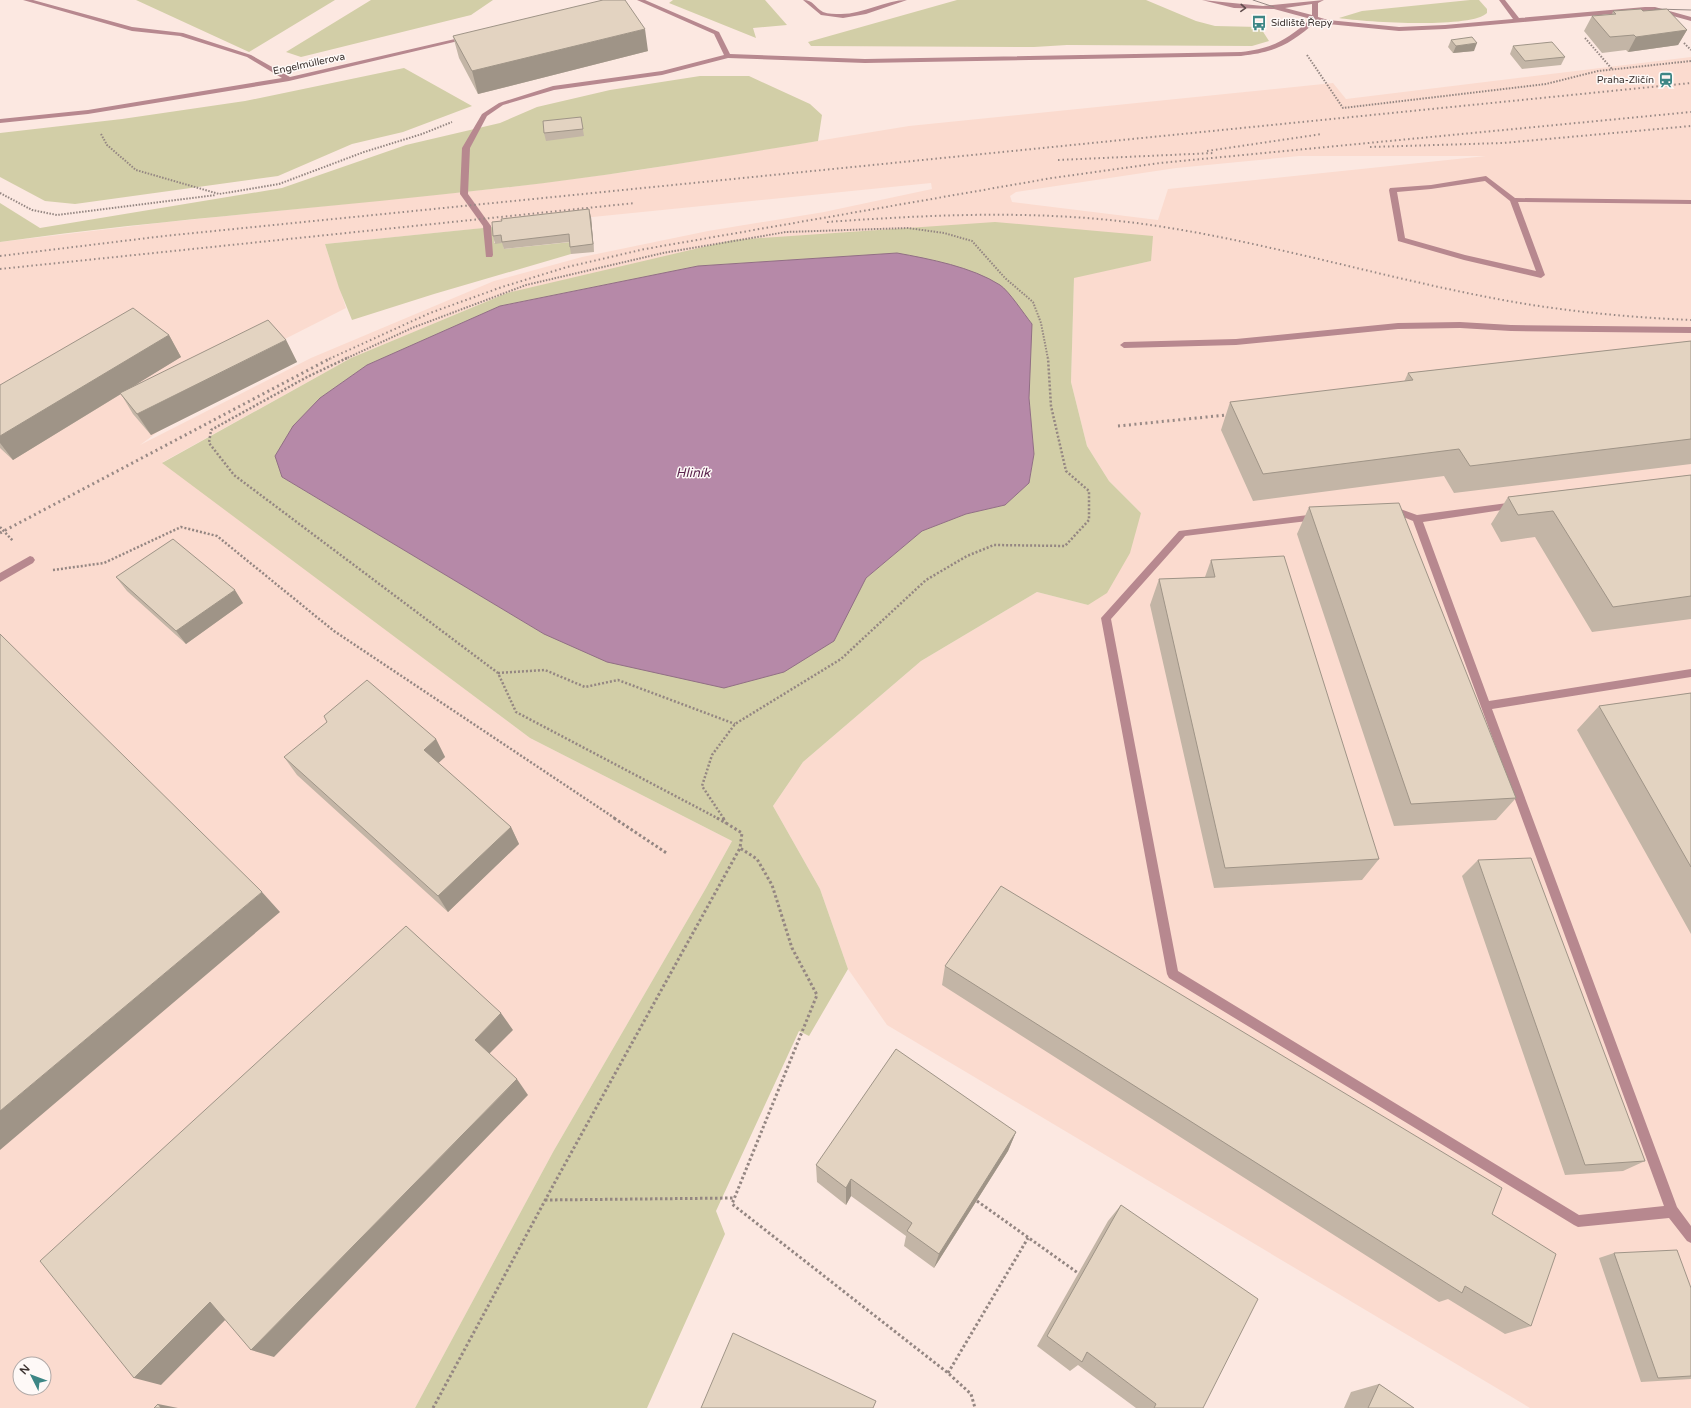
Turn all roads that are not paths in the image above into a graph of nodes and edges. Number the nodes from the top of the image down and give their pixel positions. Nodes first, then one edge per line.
1 (26, 0) edge
2 (640, 0) edge
3 (806, 0) edge
4 (904, 0) edge
5 (1205, 0) edge
6 (1502, 0) edge
7 (1318, 1) edge
8 (1274, 7) junction
9 (1314, 19) junction
10 (1691, 19) edge
11 (1517, 20) junction
12 (479, 35) edge
13 (728, 56) junction
14 (289, 79) junction
15 (0, 121) edge
16 (1513, 200) junction
17 (1691, 202) edge
18 (489, 255) dead end
19 (1691, 330) edge
20 (1124, 345) dead end
21 (1527, 504) edge
22 (1384, 509) edge
23 (1329, 516) edge
24 (1417, 519) junction
25 (30, 560) road end
26 (0, 578) edge
27 (1691, 673) edge
28 (1486, 706) junction
29 (1672, 1211) junction
30 (1691, 1237) edge

1 - 14 street
2 - 13 street
3 - 4 street
5 -> 8 street
6 - 11 street
7 - 8 street
7 - 9 street
8 - 9 street
9 - 11 street
9 - 13 street
10 - 11 street
12 - 14 street, Engelmüllerova
13 - 18 street
14 - 15 street, Engelmüllerova
16 - 16 street
16 - 17 street
19 - 20 street
21 - 24 street
22 - 24 street
23 - 29 street
24 - 28 street
25 - 26 street
27 - 28 street
28 - 29 street
29 - 30 street

